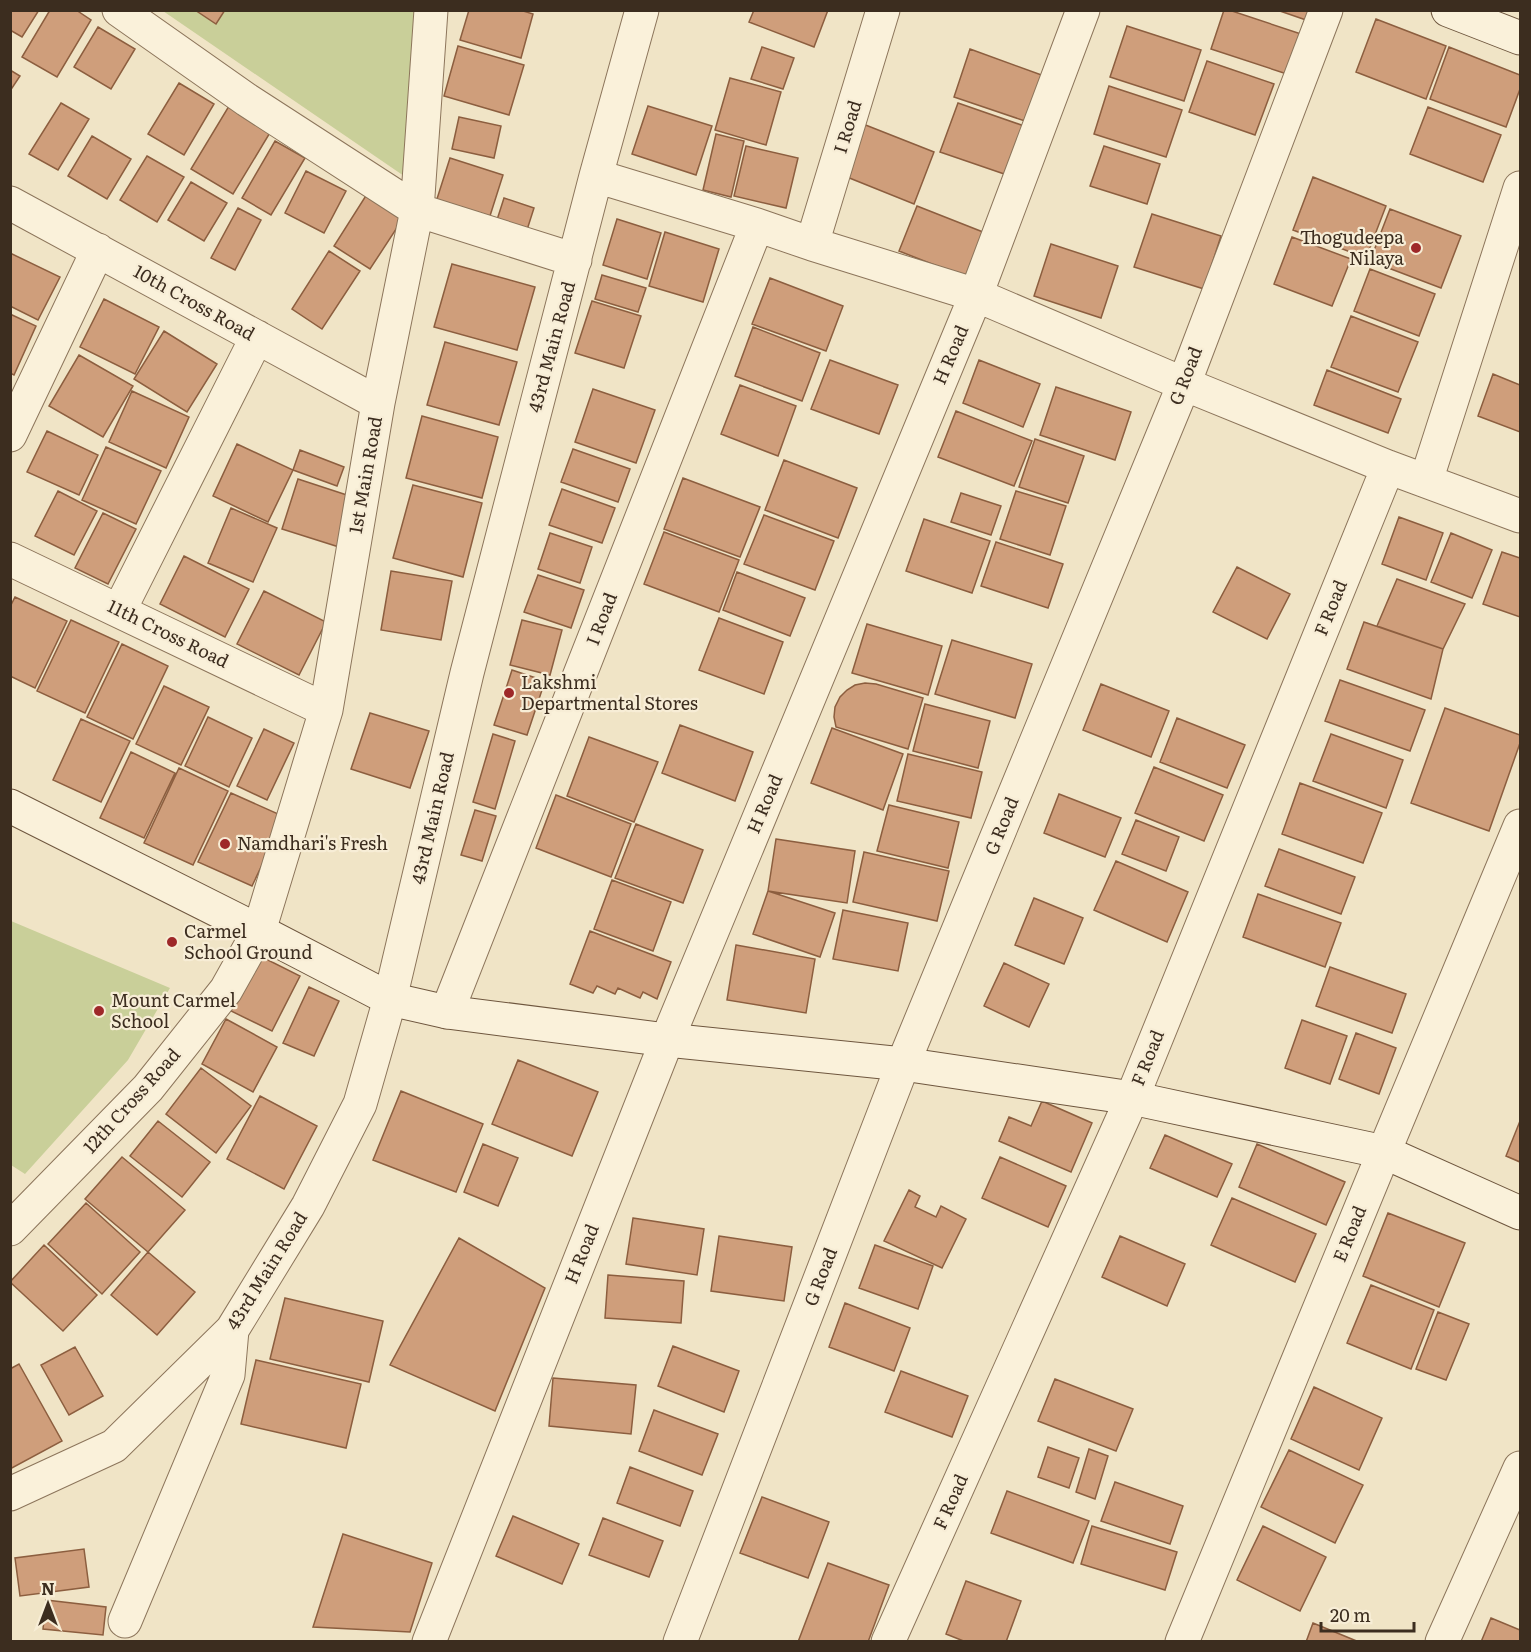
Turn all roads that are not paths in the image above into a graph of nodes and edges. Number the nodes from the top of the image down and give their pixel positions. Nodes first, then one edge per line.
1 (119, 10) edge
2 (431, 10) edge
3 (642, 10) edge
4 (883, 10) edge
5 (1083, 10) edge
6 (1326, 10) edge
7 (1448, 10) edge
8 (1521, 38) edge
9 (596, 176) junction
10 (1521, 188) edge
11 (10, 203) edge
12 (417, 210) junction
13 (756, 225) junction
14 (812, 244) junction
15 (98, 250) junction
16 (575, 260) junction
17 (976, 295) junction
18 (257, 337) junction
19 (1184, 384) junction
20 (378, 403) junction
21 (10, 435) edge
22 (1388, 467) junction
23 (1426, 481) junction
24 (1521, 516) edge
25 (10, 558) edge
26 (119, 611) junction
27 (326, 710) junction
28 (10, 806) edge
29 (1521, 826) edge
30 (259, 931) junction
31 (390, 999) junction
32 (447, 1012) junction
33 (667, 1040) junction
34 (903, 1065) junction
35 (1132, 1098) junction
36 (1384, 1152) junction
37 (1521, 1213) edge
38 (10, 1229) edge
39 (232, 1330) junction
40 (1521, 1468) edge
41 (10, 1494) edge
42 (125, 1621) dead end
43 (429, 1641) edge
44 (680, 1641) edge
45 (888, 1641) edge
46 (1182, 1641) edge
47 (1442, 1641) edge

1 - 12 street
2 - 12 street, 1st Main Road
3 - 9 street, 43rd Main Road
4 - 14 street, I Road
5 - 17 street, H Road
6 - 19 street, G Road
7 - 8 street
9 - 13 street
9 - 16 street, 43rd Main Road
10 - 23 street
11 - 15 street, 10th Cross Road
12 - 16 street
12 - 20 street, 1st Main Road
13 - 14 street
13 - 32 street, I Road
14 - 17 street
15 - 18 street, 10th Cross Road
15 - 21 street
16 - 31 street, 43rd Main Road
17 - 19 street
17 - 33 street, H Road
18 - 20 street, 10th Cross Road
18 - 26 street
19 - 22 street
19 - 34 street, G Road
20 - 27 street, 1st Main Road
22 - 23 street
22 - 35 street, F Road
23 - 24 street
25 - 26 street, 11th Cross Road
26 - 27 street, 11th Cross Road
27 - 30 street, 1st Main Road
28 - 30 street
29 - 36 street, E Road
30 - 31 street
30 - 38 street, 12th Cross Road
31 - 32 street
31 - 39 street, 43rd Main Road
32 - 33 street
33 - 34 street
33 - 43 street, H Road
34 - 35 street
34 - 44 street, G Road
35 - 36 street
35 - 45 street, F Road
36 - 37 street
36 - 46 street, E Road
39 - 41 street, 43rd Main Road
39 - 42 street
40 - 47 street

